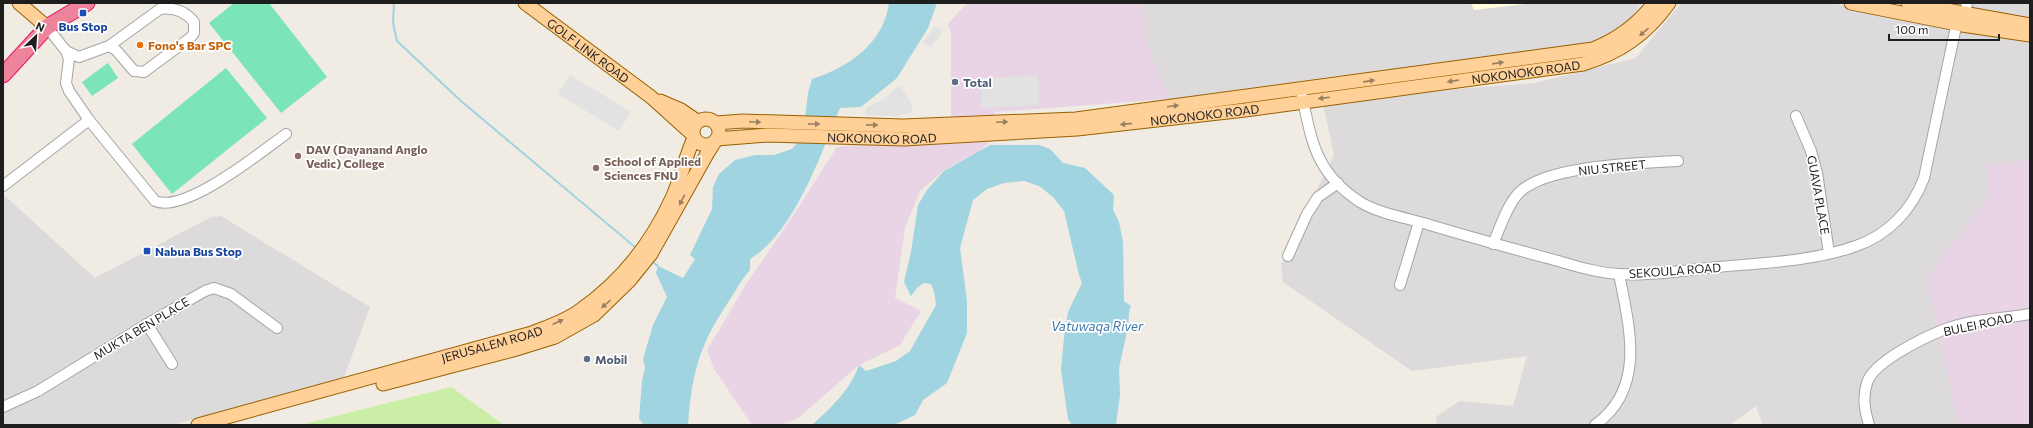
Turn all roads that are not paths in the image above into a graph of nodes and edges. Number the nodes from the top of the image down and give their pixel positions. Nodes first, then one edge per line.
1 (19, 3) edge
2 (87, 3) edge
3 (525, 3) edge
4 (1654, 3) edge
5 (1669, 3) edge
6 (1851, 3) edge
7 (1908, 3) edge
8 (1962, 13) edge
9 (2030, 25) edge
10 (47, 27) junction
11 (2030, 36) edge
12 (110, 46) junction
13 (66, 50) junction
14 (3, 75) edge
15 (1301, 95) junction
16 (651, 97) junction
17 (1796, 116) dead end
18 (89, 120) junction
19 (698, 121) junction
20 (716, 123) junction
21 (794, 130) junction
22 (286, 134) dead end
23 (693, 136) junction
24 (716, 140) junction
25 (1678, 161) dead end
26 (1338, 183) junction
27 (3, 186) edge
28 (1419, 222) junction
29 (1493, 244) junction
30 (1829, 253) junction
31 (1288, 256) dead end
32 (1619, 274) junction
33 (1400, 285) dead end
34 (2030, 314) edge
35 (146, 324) junction
36 (277, 328) dead end
37 (172, 364) dead end
38 (3, 407) edge
39 (198, 425) edge
40 (230, 425) edge
41 (1595, 425) edge
42 (1869, 425) edge

1 - 10 main road
2 - 10 highway
3 - 16 main road, GOLF LINK ROAD
15 -> 4 main road, NOKONOKO ROAD
5 -> 15 main road, NOKONOKO ROAD
6 - 8 main road
7 - 8 main road
8 - 9 main road
8 - 11 main road
8 - 30 street, SEKOULA ROAD
10 - 13 street
10 - 14 highway
12 - 12 street
12 - 13 street
13 - 18 street
15 - 21 main road, NOKONOKO ROAD
15 - 26 street, SEKOULA ROAD
16 - 19 main road, GOLF LINK ROAD
16 - 23 main road, GOLF LINK ROAD
17 - 30 street, GUAVA PLACE
18 - 22 street
18 - 27 street
19 - 20 main road
19 - 23 main road
20 -> 21 main road, NOKONOKO ROAD
20 - 24 main road
21 - 24 main road, NOKONOKO ROAD
23 - 24 main road
39 -> 23 main road, JERUSALEM ROAD
24 -> 40 main road, JERUSALEM ROAD
25 - 29 street, NIU STREET
26 - 28 street, SEKOULA ROAD
26 - 31 street
28 - 29 street, SEKOULA ROAD
28 - 33 street
29 - 32 street, SEKOULA ROAD
30 - 32 street, SEKOULA ROAD
32 - 41 street
34 - 42 street, BULEI ROAD
35 - 36 street, MUKTA BEN PLACE
35 - 37 street
35 - 38 street, MUKTA BEN PLACE

